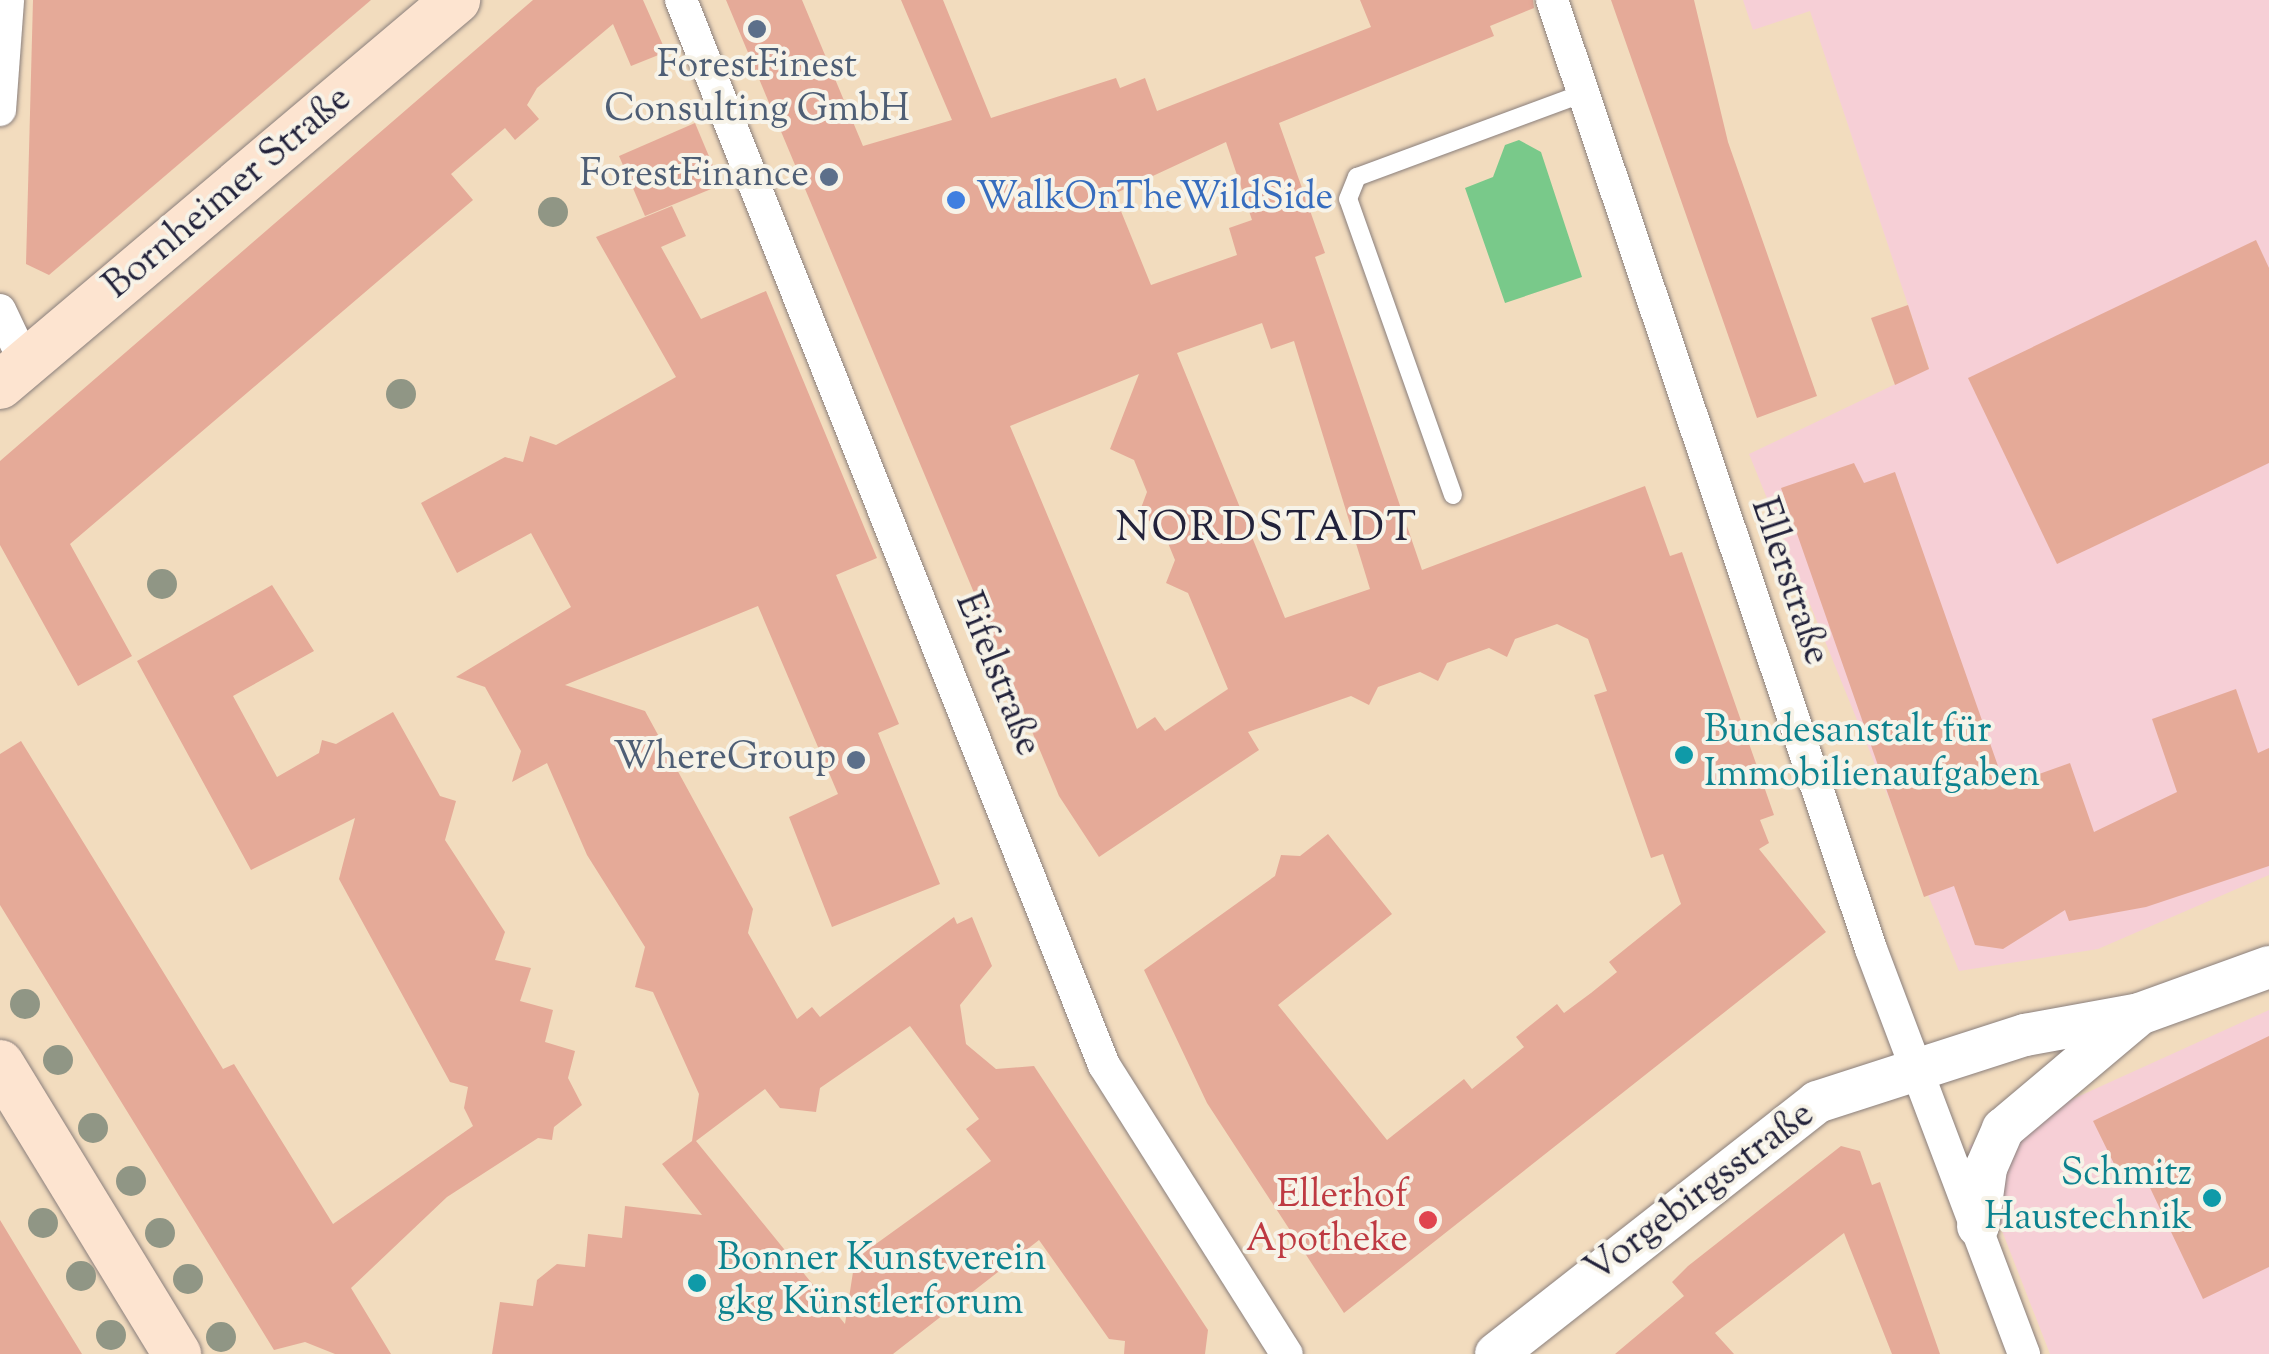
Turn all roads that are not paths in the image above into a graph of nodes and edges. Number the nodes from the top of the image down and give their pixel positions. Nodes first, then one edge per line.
1 (8, 0) edge
2 (456, 0) edge
3 (681, 0) edge
4 (1552, 0) edge
5 (1584, 93) junction
6 (0, 110) edge
7 (0, 310) edge
8 (13, 375) edge
9 (1452, 496) dead end
10 (2269, 967) edge
11 (2139, 1014) junction
12 (0, 1064) edge
13 (1923, 1069) junction
14 (1978, 1226) junction
15 (177, 1354) edge
16 (1287, 1354) edge
17 (1496, 1354) edge
18 (2024, 1354) edge

1 - 6 street
2 - 8 main road, Bornheimer Straße
3 - 16 street, Eifelstraße
4 - 5 street, Ellerstraße
5 - 9 lane
5 - 13 street, Ellerstraße
7 - 8 street
10 - 11 street, Vorgebirgsstraße
11 - 13 street, Vorgebirgsstraße
11 - 14 street
12 - 15 main road
13 - 14 street, Ellerstraße
13 - 17 street, Vorgebirgsstraße
14 - 18 street, Ellerstraße

